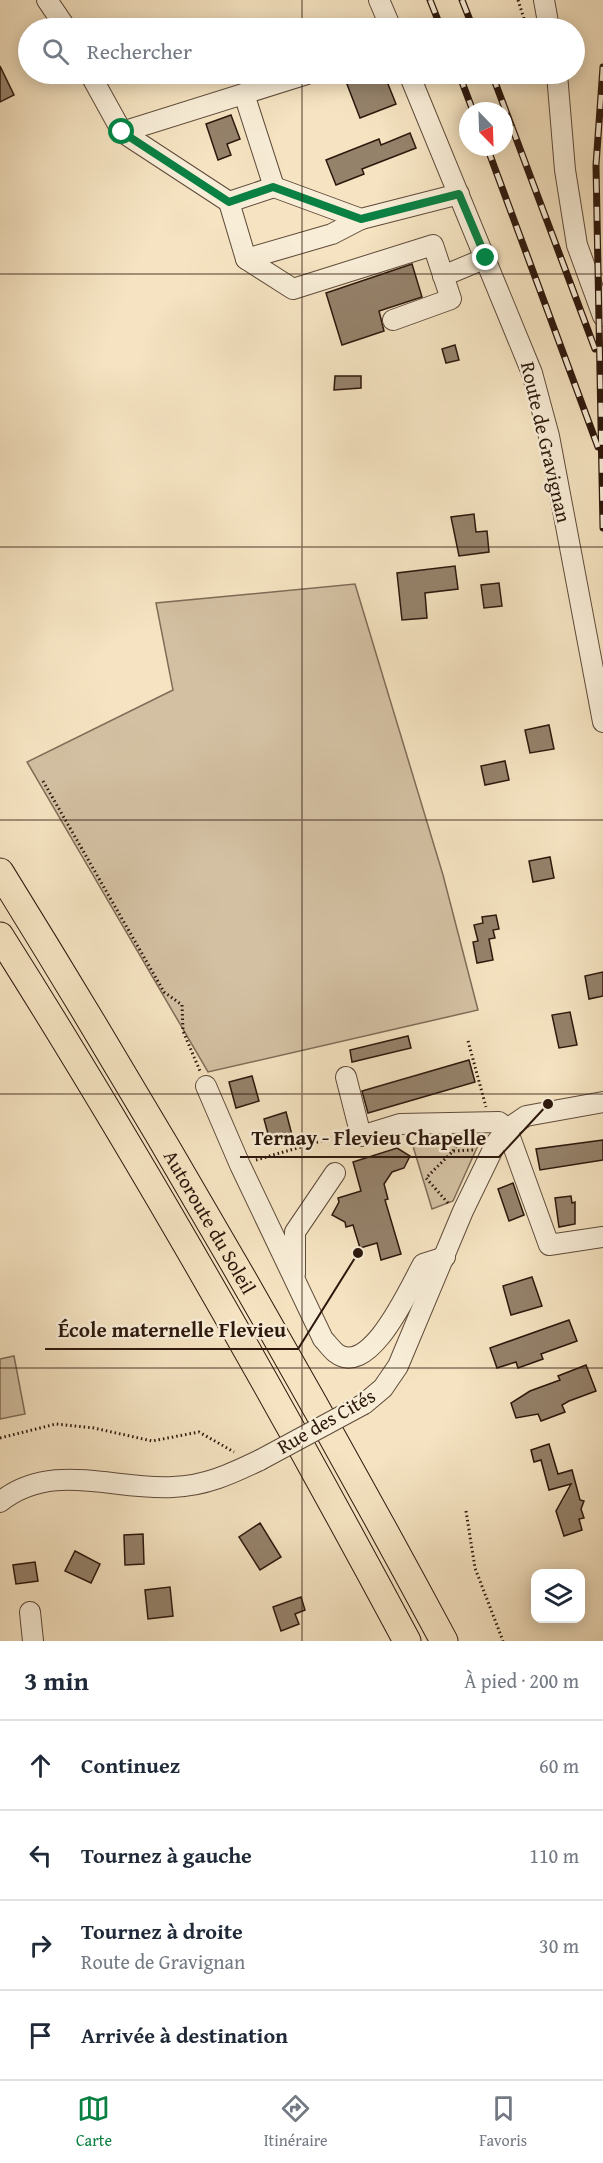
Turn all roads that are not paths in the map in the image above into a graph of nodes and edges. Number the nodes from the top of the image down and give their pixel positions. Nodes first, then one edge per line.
1 (47, 0) edge
2 (56, 0) edge
3 (379, 0) edge
4 (544, 0) edge
5 (59, 18) edge
6 (62, 18) edge
7 (387, 18) edge
8 (547, 18) edge
9 (96, 84) edge
10 (276, 84) edge
11 (414, 84) edge
12 (558, 84) edge
13 (244, 94) junction
14 (122, 132) junction
15 (273, 187) junction
16 (459, 194) junction
17 (229, 202) junction
18 (361, 219) junction
19 (486, 258) junction
20 (246, 259) junction
21 (443, 276) junction
22 (603, 316) edge
23 (393, 320) dead end
24 (603, 722) edge
25 (0, 872) edge
26 (0, 936) edge
27 (346, 1077) dead end
28 (206, 1086) road end
29 (603, 1102) edge
30 (498, 1126) junction
31 (335, 1173) dead end
32 (603, 1237) edge
33 (445, 1257) junction
34 (294, 1276) junction
35 (0, 1502) edge
36 (30, 1612) dead end
37 (33, 1641) edge
38 (407, 1641) edge
39 (444, 1641) edge

1 - 5 street
2 - 6 street
3 - 7 street
4 - 8 street
9 - 14 street
10 - 13 street
11 - 16 street, Route de Gravignan
12 - 22 street
13 - 14 street
13 - 15 street
14 - 17 street
15 - 17 street
15 - 18 street
16 - 18 street
16 - 19 street, Route de Gravignan
17 - 20 street
18 - 20 street
19 - 21 street
19 - 24 street, Route de Gravignan
20 - 21 street
21 - 23 street
25 - 39 highway, Autoroute du Soleil
26 - 38 highway, Autoroute du Soleil
27 - 30 street
28 - 34 street
29 - 30 street, Rue des Cités
30 - 32 street
30 - 33 street, Rue des Cités
31 - 34 street
33 - 34 street
33 - 35 street, Rue des Cités, bridge
36 - 37 street

